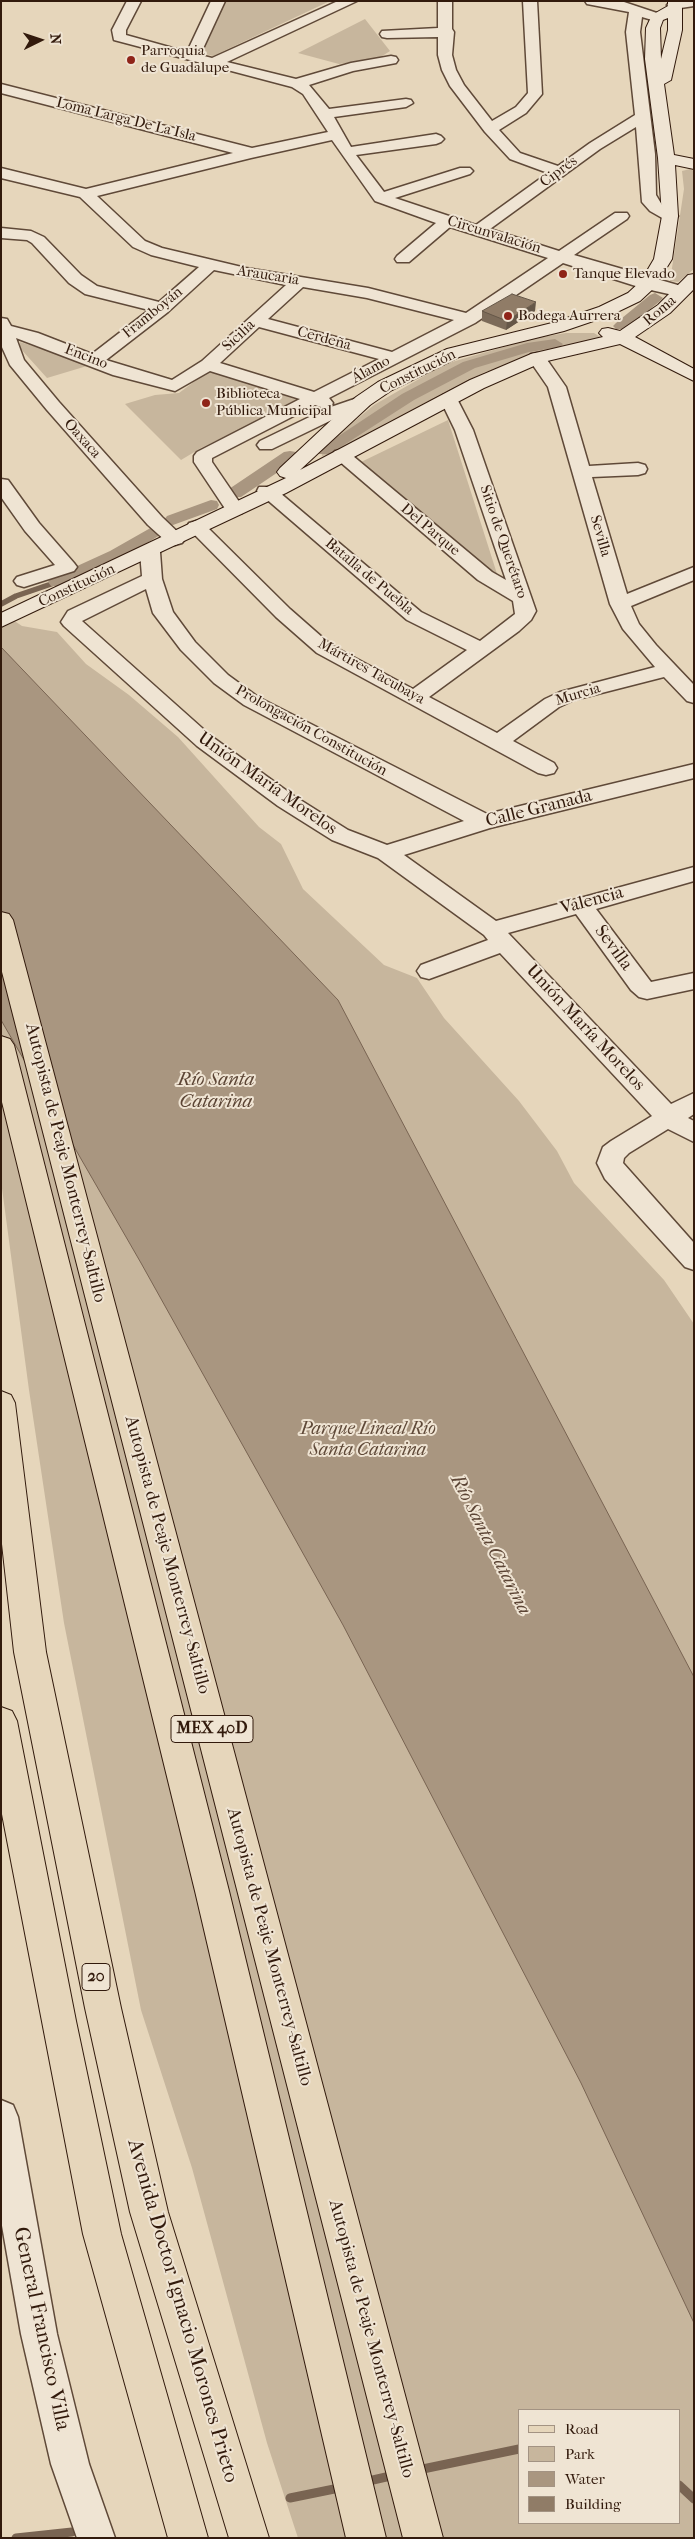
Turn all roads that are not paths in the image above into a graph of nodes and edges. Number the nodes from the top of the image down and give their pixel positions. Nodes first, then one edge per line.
1 (134, 1) edge
2 (218, 1) edge
3 (350, 1) edge
4 (445, 1) edge
5 (530, 1) edge
6 (592, 1) edge
7 (694, 2) edge
8 (674, 5) edge
9 (636, 10) junction
10 (657, 18) junction
11 (447, 32) junction
12 (386, 34) dead end
13 (192, 58) junction
14 (391, 60) dead end
15 (213, 63) junction
16 (297, 84) junction
17 (1, 88) edge
18 (659, 95) junction
19 (406, 103) dead end
20 (325, 114) junction
21 (643, 117) junction
22 (490, 129) junction
23 (336, 135) junction
24 (436, 140) dead end
25 (346, 152) junction
26 (251, 153) junction
27 (647, 154) junction
28 (666, 158) junction
29 (694, 164) edge
30 (465, 171) dead end
31 (559, 171) junction
32 (1, 173) edge
33 (22, 179) junction
34 (8, 190) dead end
35 (86, 194) junction
36 (381, 198) junction
37 (621, 216) dead end
38 (670, 216) junction
39 (448, 221) junction
40 (478, 231) junction
41 (1, 233) edge
42 (563, 257) junction
43 (403, 259) dead end
44 (209, 266) junction
45 (300, 280) junction
46 (648, 284) junction
47 (688, 285) edge
48 (614, 307) junction
49 (162, 308) junction
50 (469, 319) junction
51 (254, 321) junction
52 (2, 326) edge
53 (558, 327) junction
54 (622, 338) junction
55 (426, 340) junction
56 (453, 353) junction
57 (393, 357) junction
58 (537, 358) junction
59 (95, 360) junction
60 (208, 365) junction
61 (694, 376) edge
62 (174, 386) joint
63 (318, 399) junction
64 (449, 399) junction
65 (363, 401) joint
66 (339, 415) junction
67 (254, 450) dead end
68 (311, 450) junction
69 (334, 458) junction
70 (227, 463) dead end
71 (638, 469) dead end
72 (210, 472) junction
73 (582, 472) junction
74 (1, 484) edge
75 (265, 494) junction
76 (235, 509) junction
77 (196, 527) junction
78 (175, 539) junction
79 (150, 552) junction
80 (694, 573) edge
81 (152, 579) junction
82 (24, 581) dead end
83 (523, 599) junction
84 (620, 604) junction
85 (1, 621) edge
86 (482, 649) junction
87 (669, 670) junction
88 (416, 697) junction
89 (694, 697) edge
90 (498, 742) junction
91 (546, 768) dead end
92 (694, 771) edge
93 (484, 822) junction
94 (386, 854) junction
95 (694, 874) edge
96 (580, 904) junction
97 (1, 920) edge
98 (498, 936) junction
99 (429, 971) dead end
100 (694, 981) edge
101 (1, 1045) edge
102 (694, 1102) edge
103 (668, 1118) junction
104 (694, 1133) edge
105 (694, 1260) edge
106 (1, 1403) edge
107 (1, 1720) edge
108 (1, 2117) edge
109 (96, 2538) edge
110 (188, 2538) edge
111 (249, 2538) edge
112 (366, 2538) edge
113 (423, 2538) edge

1 - 13 street
2 - 13 street
3 - 15 street
4 - 11 street
5 - 22 street
6 - 9 street
7 - 8 street
8 - 10 street
8 - 18 street, Constitución
9 - 10 street
9 - 21 street
10 - 18 street, Constitución
11 - 12 street
11 - 22 street
13 - 15 street
14 - 16 street
15 - 16 street
16 - 20 street
17 - 26 street, Loma Larga De La Isla
18 - 28 street, Constitución
19 - 20 street
20 - 23 street
21 - 27 street
21 - 31 street, Ciprés
22 - 31 street
23 - 25 street
23 - 26 street
24 - 25 street
25 - 36 street
26 - 35 street
27 - 28 street
27 - 38 street
28 - 29 street
28 - 38 street, Constitución
30 - 36 street
31 - 40 street, Ciprés
32 - 33 street
33 - 34 street
33 - 35 street
35 - 44 street, Araucaria
36 - 39 street, Circunvalación
37 - 42 street, Álamo
38 - 46 street, Constitución
39 - 40 street, Circunvalación
39 - 43 street
40 - 42 street, Circunvalación
41 - 49 street
42 - 46 street, Circunvalación
42 - 50 street, Álamo
44 - 45 street, Araucaria
44 - 49 street, Framboyán
45 - 50 street, Araucaria
45 - 51 street, Sicilia
46 - 47 street, Circunvalación
46 - 48 street, Constitución
47 - 54 street, Roma
48 - 53 street, Constitución
48 - 54 street
49 - 59 street, Framboyán
50 - 55 street, Álamo
51 - 57 street, Cerdeña
51 - 60 street, Sicilia
52 - 59 street, Encino
52 - 78 street, Oaxaca
53 - 54 street
53 - 56 street, Constitución
54 - 58 street, Constitución
54 - 61 street
55 - 56 street
55 - 57 street, Álamo
56 - 65 street, Constitución
57 - 63 street, Álamo
58 - 64 street, Constitución
58 - 73 street, Sevilla
59 - 62 street, Encino
60 - 62 street, Sicilia
60 - 63 street
63 - 66 street
63 - 72 street, Álamo
64 - 69 street, Constitución
64 - 83 street, Sitio de Querétaro
65 - 66 street
66 - 67 street
66 - 68 street, Constitución
68 - 69 street
68 - 75 street, Constitución
69 - 75 street, Constitución
69 - 83 street, Del Parque
70 - 72 street
71 - 73 street
72 - 76 street, Álamo
73 - 84 street, Sevilla
74 - 82 street
75 - 76 street, Constitución
75 - 86 street, Batalla de Puebla
76 - 77 street, Constitución
77 - 78 street, Constitución
77 - 88 street, Mártires Tacubaya
78 - 79 street, Constitución
79 - 81 street, Prolongación Constitución
79 - 85 street, Constitución
80 - 84 street
81 - 93 street, Prolongación Constitución
81 - 94 street, Unión María Morelos
83 - 86 street, Sitio de Querétaro
84 - 87 street, Sevilla
86 - 88 street, Sitio de Querétaro
87 - 89 street, Sevilla
87 - 90 street, Murcia
88 - 90 street, Mártires Tacubaya
90 - 91 street, Mártires Tacubaya
92 - 93 street, Calle Granada
93 - 94 street, Calle Granada
94 - 98 street, Unión María Morelos
95 - 96 street, Valencia
96 - 98 street, Valencia
96 - 100 street, Sevilla
97 - 113 main road, Autopista de Peaje Monterrey-Saltillo / MEX 40D
98 - 99 street, Valencia
98 - 103 street, Unión María Morelos
101 - 112 main road, Autopista de Peaje Monterrey-Saltillo / MEX 40D
102 - 103 street
103 - 104 street, Unión María Morelos
103 - 105 street
106 - 111 main road, Avenida Doctor Ignacio Morones Prieto / 20
107 - 110 main road
108 - 109 street, General Francisco Villa

